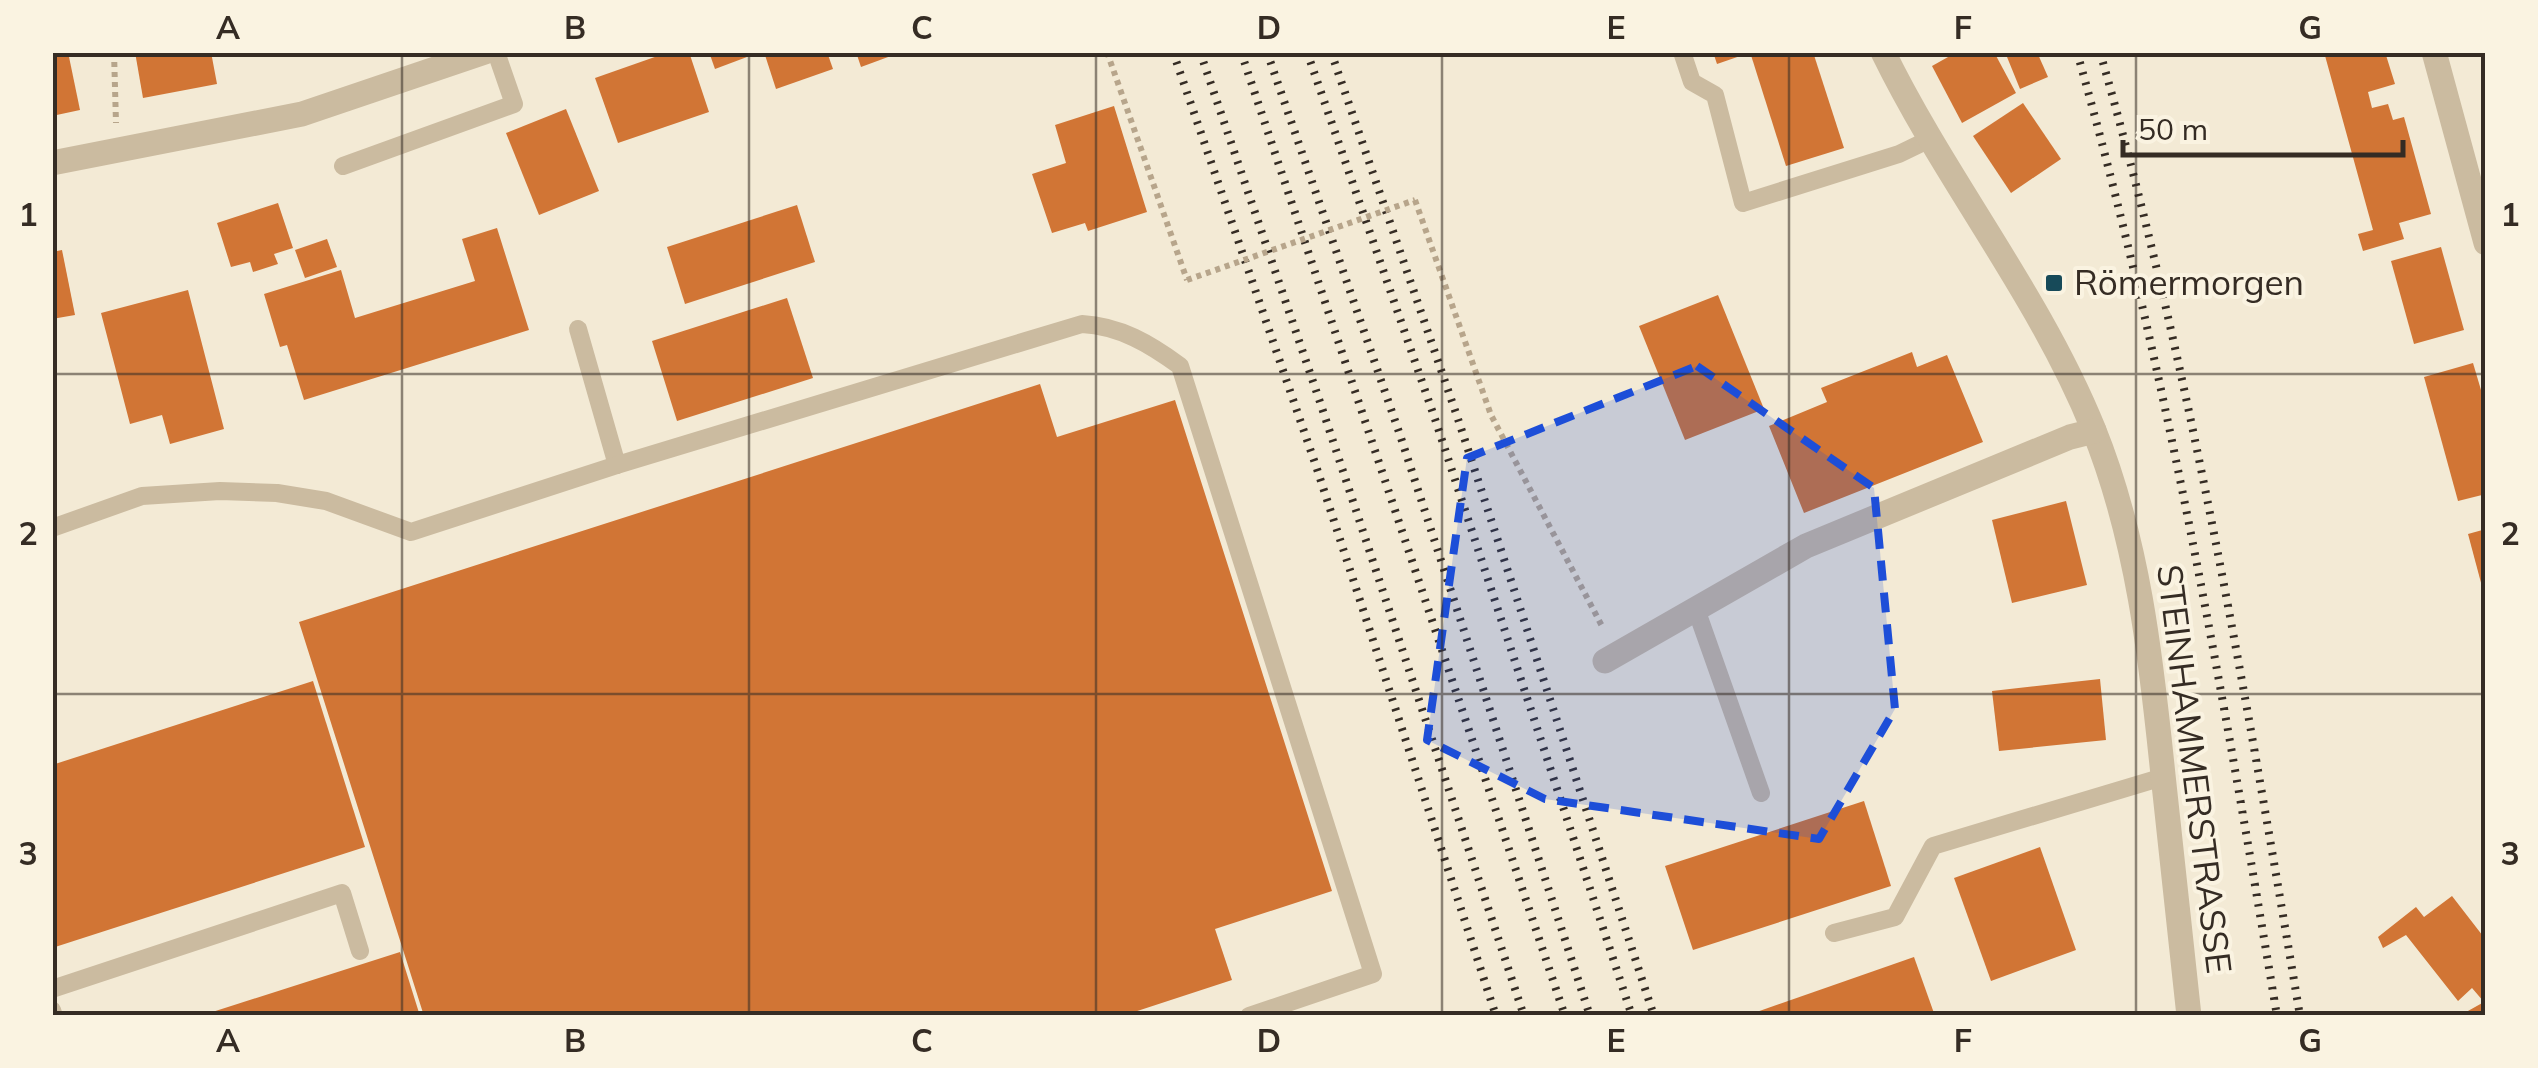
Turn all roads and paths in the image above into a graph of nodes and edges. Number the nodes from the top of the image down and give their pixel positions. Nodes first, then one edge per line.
1 (114, 52) edge
2 (485, 52) edge
3 (496, 52) edge
4 (1107, 52) edge
5 (1682, 52) edge
6 (1882, 52) edge
7 (2434, 52) edge
8 (1930, 139) junction
9 (117, 152) junction
10 (52, 162) edge
11 (343, 166) dead end
12 (2486, 243) edge
13 (578, 330) dead end
14 (2094, 431) junction
15 (616, 465) junction
16 (52, 528) edge
17 (1583, 594) dead end
18 (1696, 609) junction
19 (1605, 661) dead end
20 (2163, 777) junction
21 (1761, 793) dead end
22 (1834, 932) dead end
23 (360, 952) dead end
24 (52, 989) edge
25 (1249, 1016) edge
26 (2189, 1016) edge

1 - 9 path
2 - 9 street
3 - 11 lane
4 - 17 path, bridge
5 - 8 lane
6 - 8 street, STEINHAMMERSTRASSE
7 - 12 street
8 - 14 street, STEINHAMMERSTRASSE
9 - 10 street
13 - 15 lane
14 - 18 street
14 - 20 street, STEINHAMMERSTRASSE
15 - 16 lane
15 - 25 lane
18 - 19 street
18 - 21 lane
20 - 22 lane
20 - 26 street, STEINHAMMERSTRASSE
23 - 24 lane

